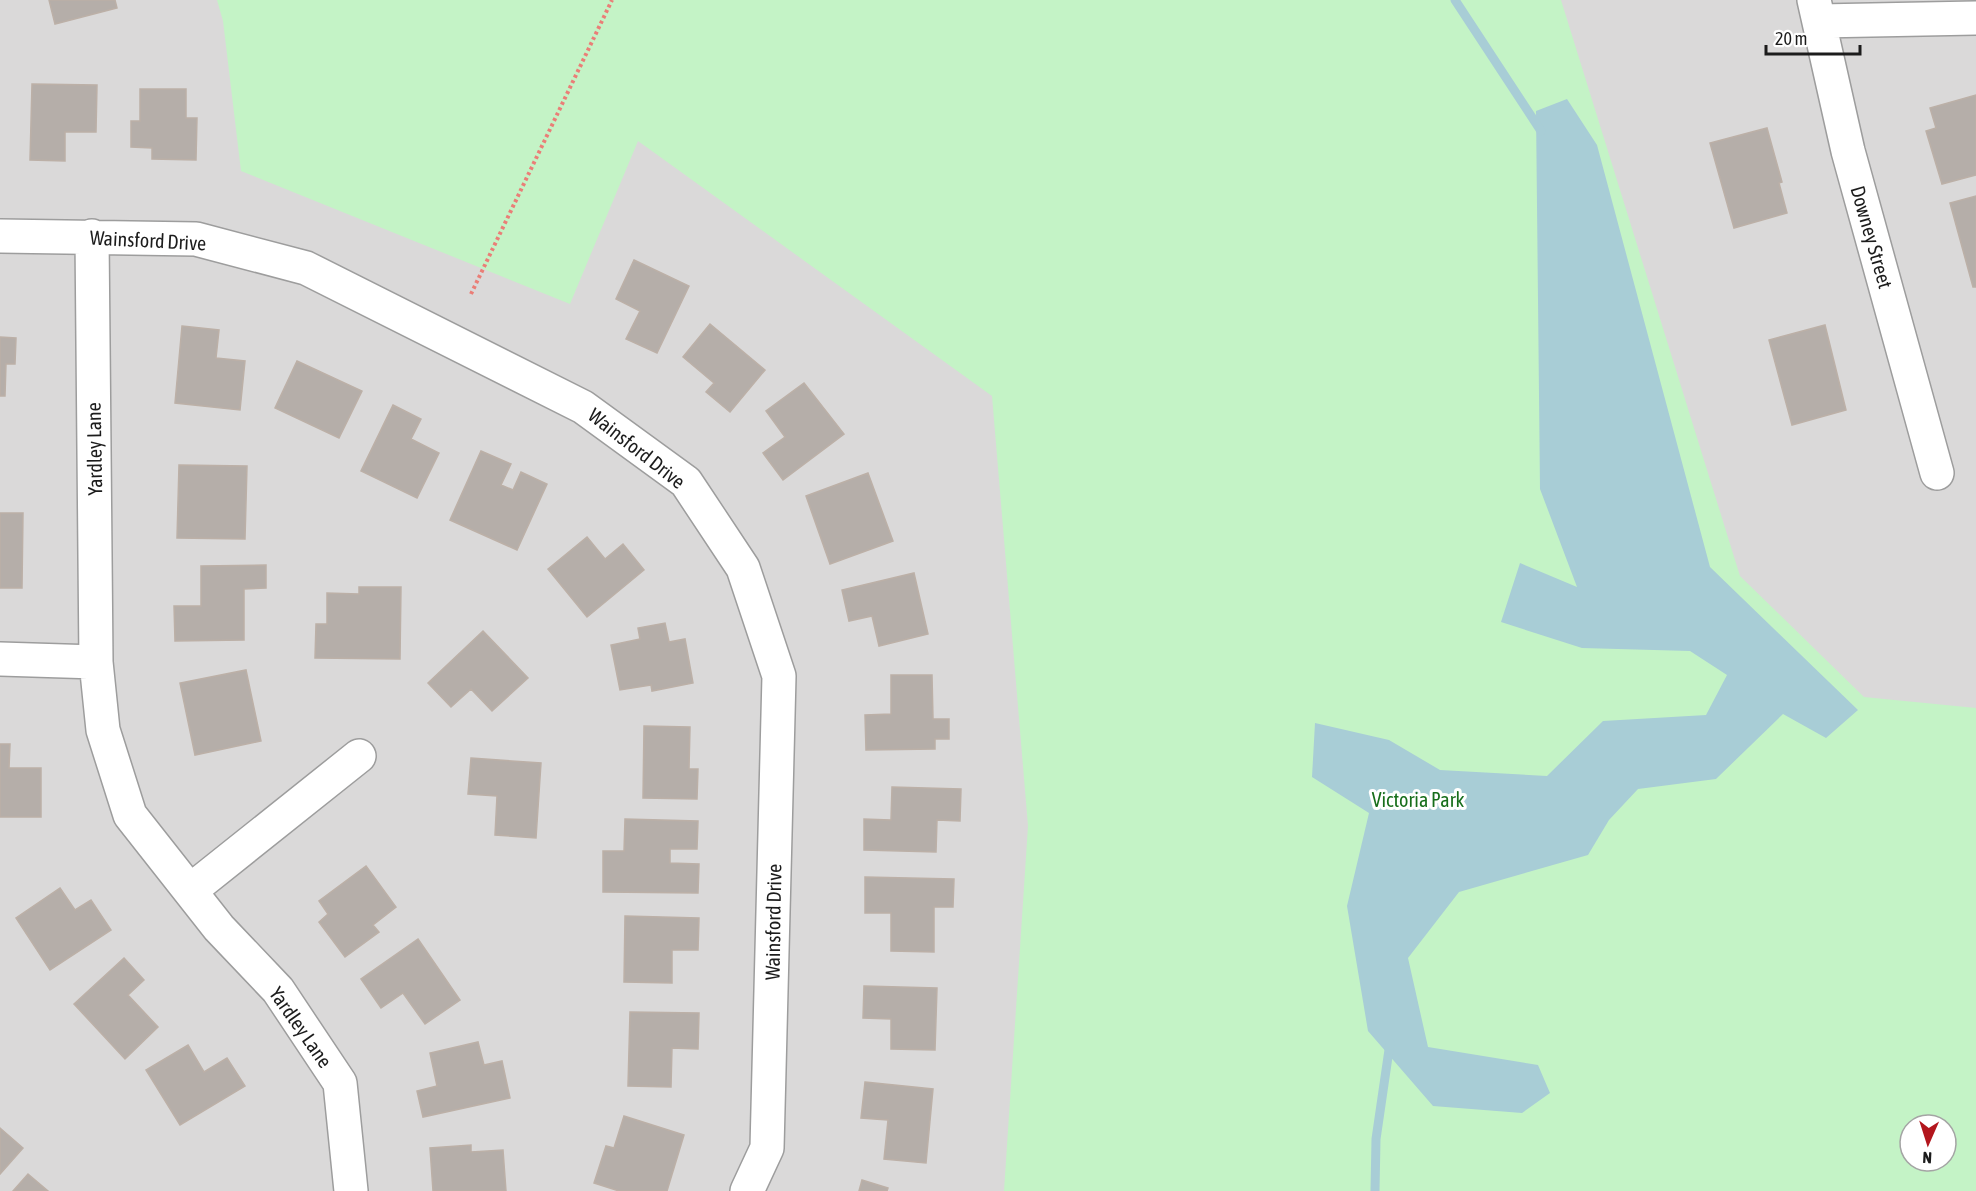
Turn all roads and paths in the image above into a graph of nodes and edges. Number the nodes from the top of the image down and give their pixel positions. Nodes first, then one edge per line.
1 (612, 0) edge
2 (1816, 10) edge
3 (1976, 18) edge
4 (0, 236) edge
5 (92, 236) junction
6 (471, 294) dead end
7 (1937, 473) dead end
8 (0, 659) edge
9 (96, 662) junction
10 (359, 756) dead end
11 (191, 890) junction
12 (351, 1191) edge
13 (747, 1191) edge

1 - 6 path
2 - 3 street
2 - 7 street, Downey Street
4 - 5 street, Wainsford Drive
5 - 9 street, Yardley Lane
5 - 13 street, Wainsford Drive
8 - 9 street
9 - 11 street, Yardley Lane
10 - 11 street
11 - 12 street, Yardley Lane

